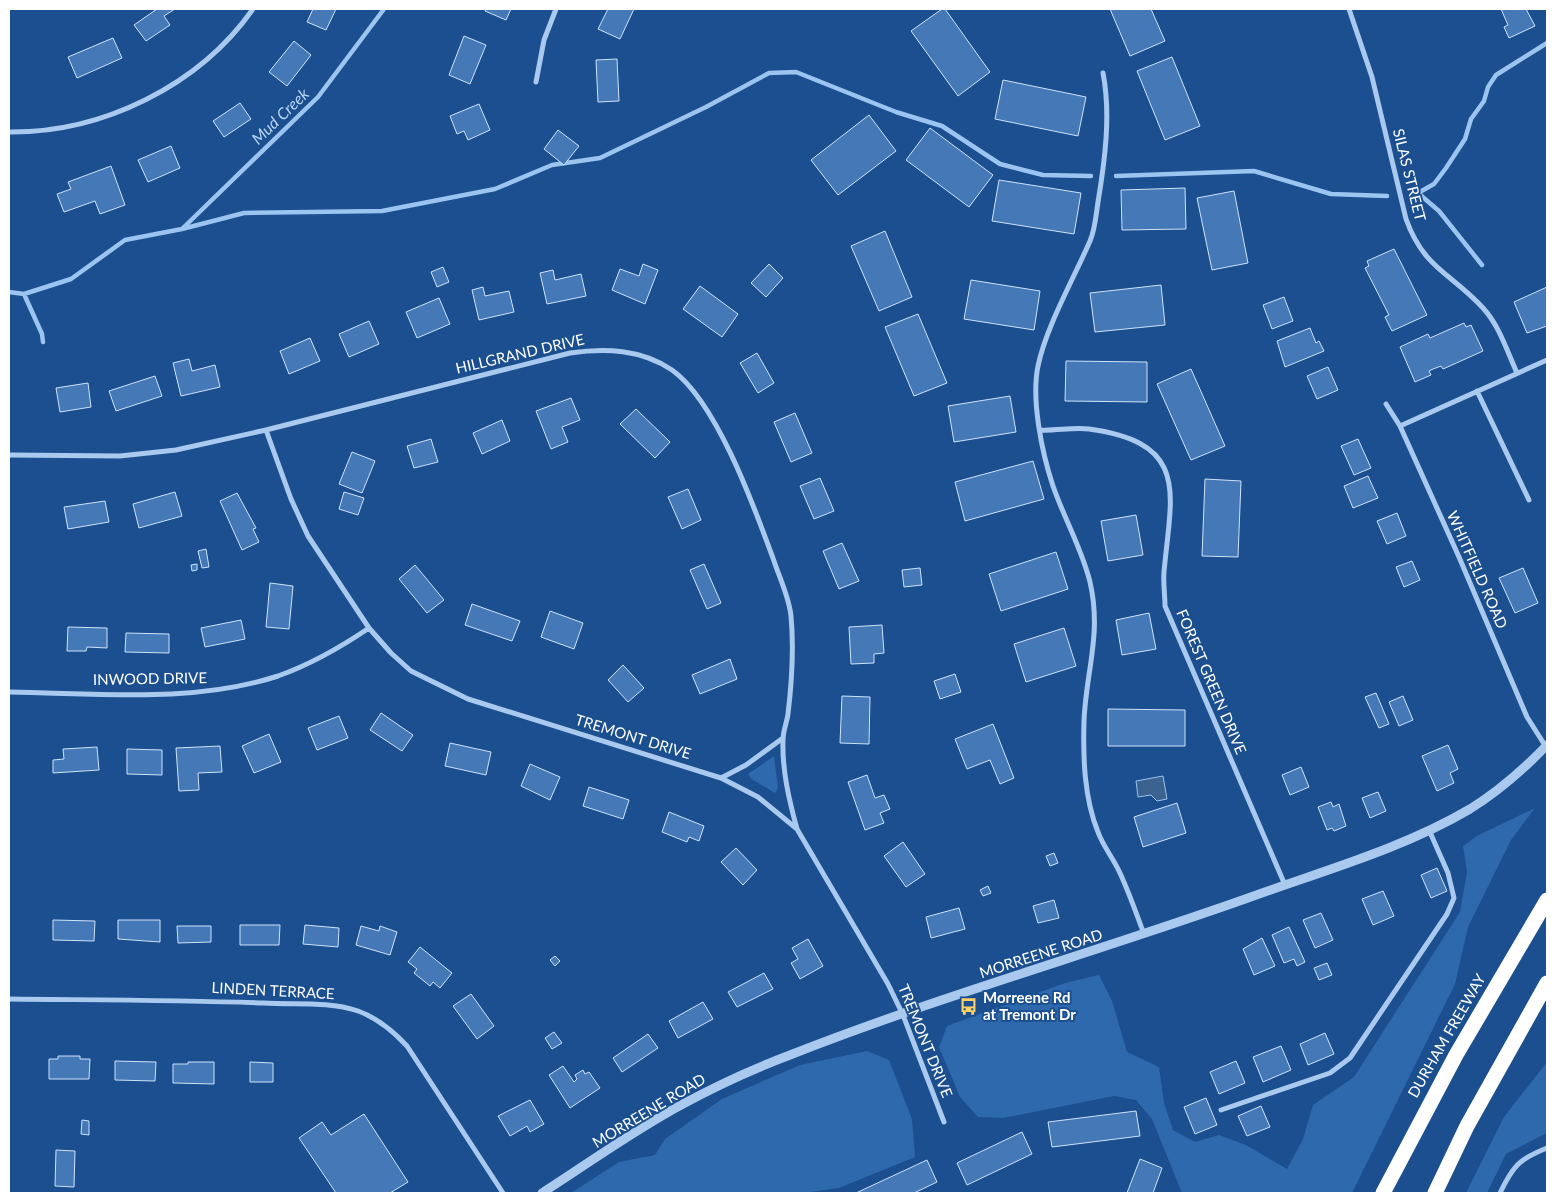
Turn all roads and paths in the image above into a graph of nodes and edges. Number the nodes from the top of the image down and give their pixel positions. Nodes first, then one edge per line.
1 (252, 9) edge
2 (556, 9) edge
3 (1349, 9) edge
4 (1104, 73) dead end
5 (536, 82) dead end
6 (9, 132) edge
7 (1547, 360) edge
8 (1517, 373) junction
9 (1477, 391) junction
10 (1386, 404) dead end
11 (1400, 426) junction
12 (266, 430) junction
13 (1040, 430) junction
14 (9, 455) edge
15 (1529, 500) dead end
16 (369, 628) junction
17 (9, 692) edge
18 (783, 738) junction
19 (1547, 746) edge
20 (721, 778) junction
21 (797, 829) junction
22 (1429, 830) junction
23 (1285, 885) junction
24 (1547, 900) edge
25 (1144, 934) junction
26 (1547, 983) edge
27 (9, 999) edge
28 (903, 1015) junction
29 (1221, 1110) dead end
30 (944, 1122) dead end
31 (1547, 1148) edge
32 (503, 1193) edge
33 (542, 1193) edge
34 (1383, 1193) edge
35 (1435, 1193) edge
36 (1500, 1193) edge

1 - 6 street
2 - 5 street
3 - 8 street, SILAS STREET
4 - 13 street
7 - 8 street
8 - 9 street
9 - 11 street
9 - 15 street
10 - 11 street, WHITFIELD ROAD
11 - 19 street, WHITFIELD ROAD
12 - 14 street, HILLGRAND DRIVE
12 - 16 street, TREMONT DRIVE
12 - 18 street, HILLGRAND DRIVE
13 - 23 street, FOREST GREEN DRIVE
13 - 25 street
16 - 17 street, INWOOD DRIVE
16 - 20 street, TREMONT DRIVE
18 - 20 street
18 - 21 street, HILLGRAND DRIVE
19 - 22 street, MORREENE ROAD
20 - 21 street, TREMONT DRIVE
21 - 28 street, TREMONT DRIVE
22 - 23 street, MORREENE ROAD
22 - 29 street
23 - 25 street, MORREENE ROAD
24 - 34 highway, DURHAM FREEWAY
25 - 28 street, MORREENE ROAD
26 - 35 highway
27 - 32 street, LINDEN TERRACE
28 - 30 street, TREMONT DRIVE
28 - 33 street, MORREENE ROAD
31 - 36 street

